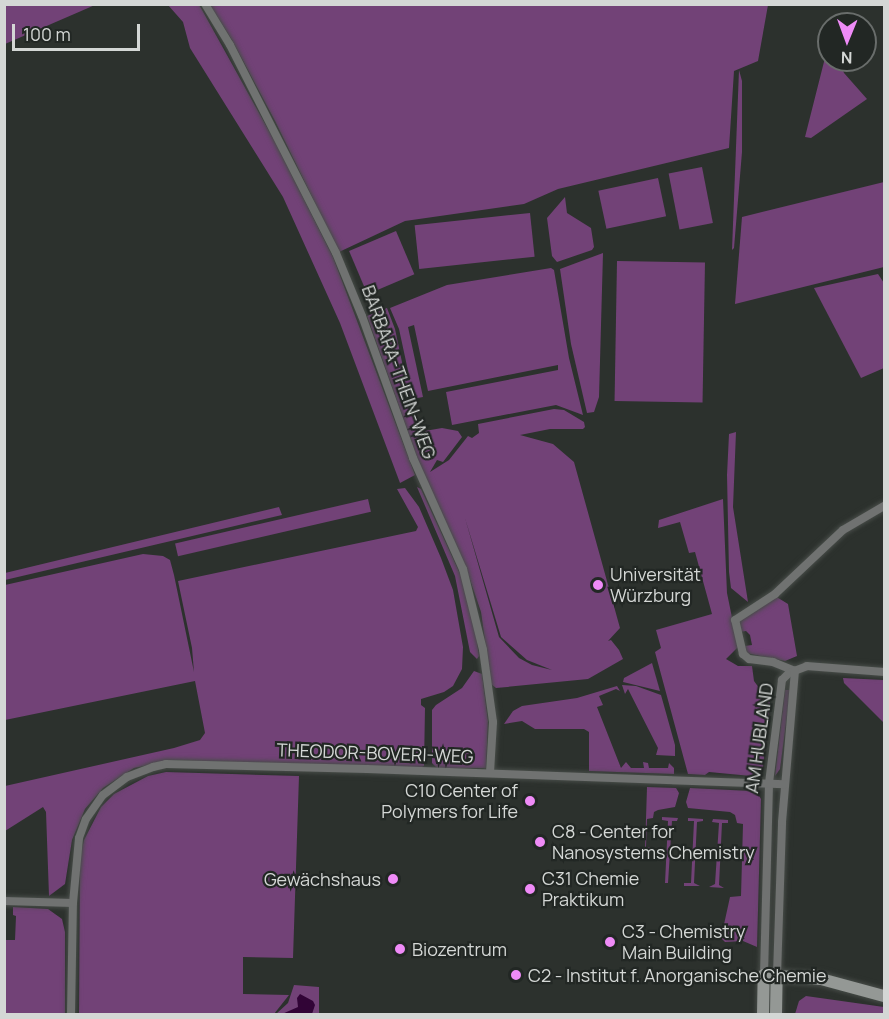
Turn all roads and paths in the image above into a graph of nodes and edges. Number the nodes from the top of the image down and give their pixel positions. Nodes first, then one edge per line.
1 (204, 4) edge
2 (885, 506) edge
3 (795, 671) junction
4 (885, 672) edge
5 (490, 773) junction
6 (769, 783) junction
7 (784, 784) junction
8 (4, 901) edge
9 (73, 903) junction
10 (764, 975) junction
11 (777, 975) junction
12 (885, 996) edge
13 (71, 1014) edge
14 (763, 1014) edge
15 (776, 1014) edge

1 - 5 street, BARBARA-THEIN-WEG
2 - 3 street
3 - 4 street
3 - 6 street, AM HUBLAND
3 - 7 street, AM HUBLAND
5 - 6 street, THEODOR-BOVERI-WEG
5 - 9 street, THEODOR-BOVERI-WEG
6 - 7 street, THEODOR-BOVERI-WEG
6 - 10 street, AM HUBLAND
7 - 11 street, AM HUBLAND
8 - 9 street
9 - 13 street, THEODOR-BOVERI-WEG
10 - 11 street
10 - 14 street, AM HUBLAND
11 - 12 street
11 - 15 street, AM HUBLAND

